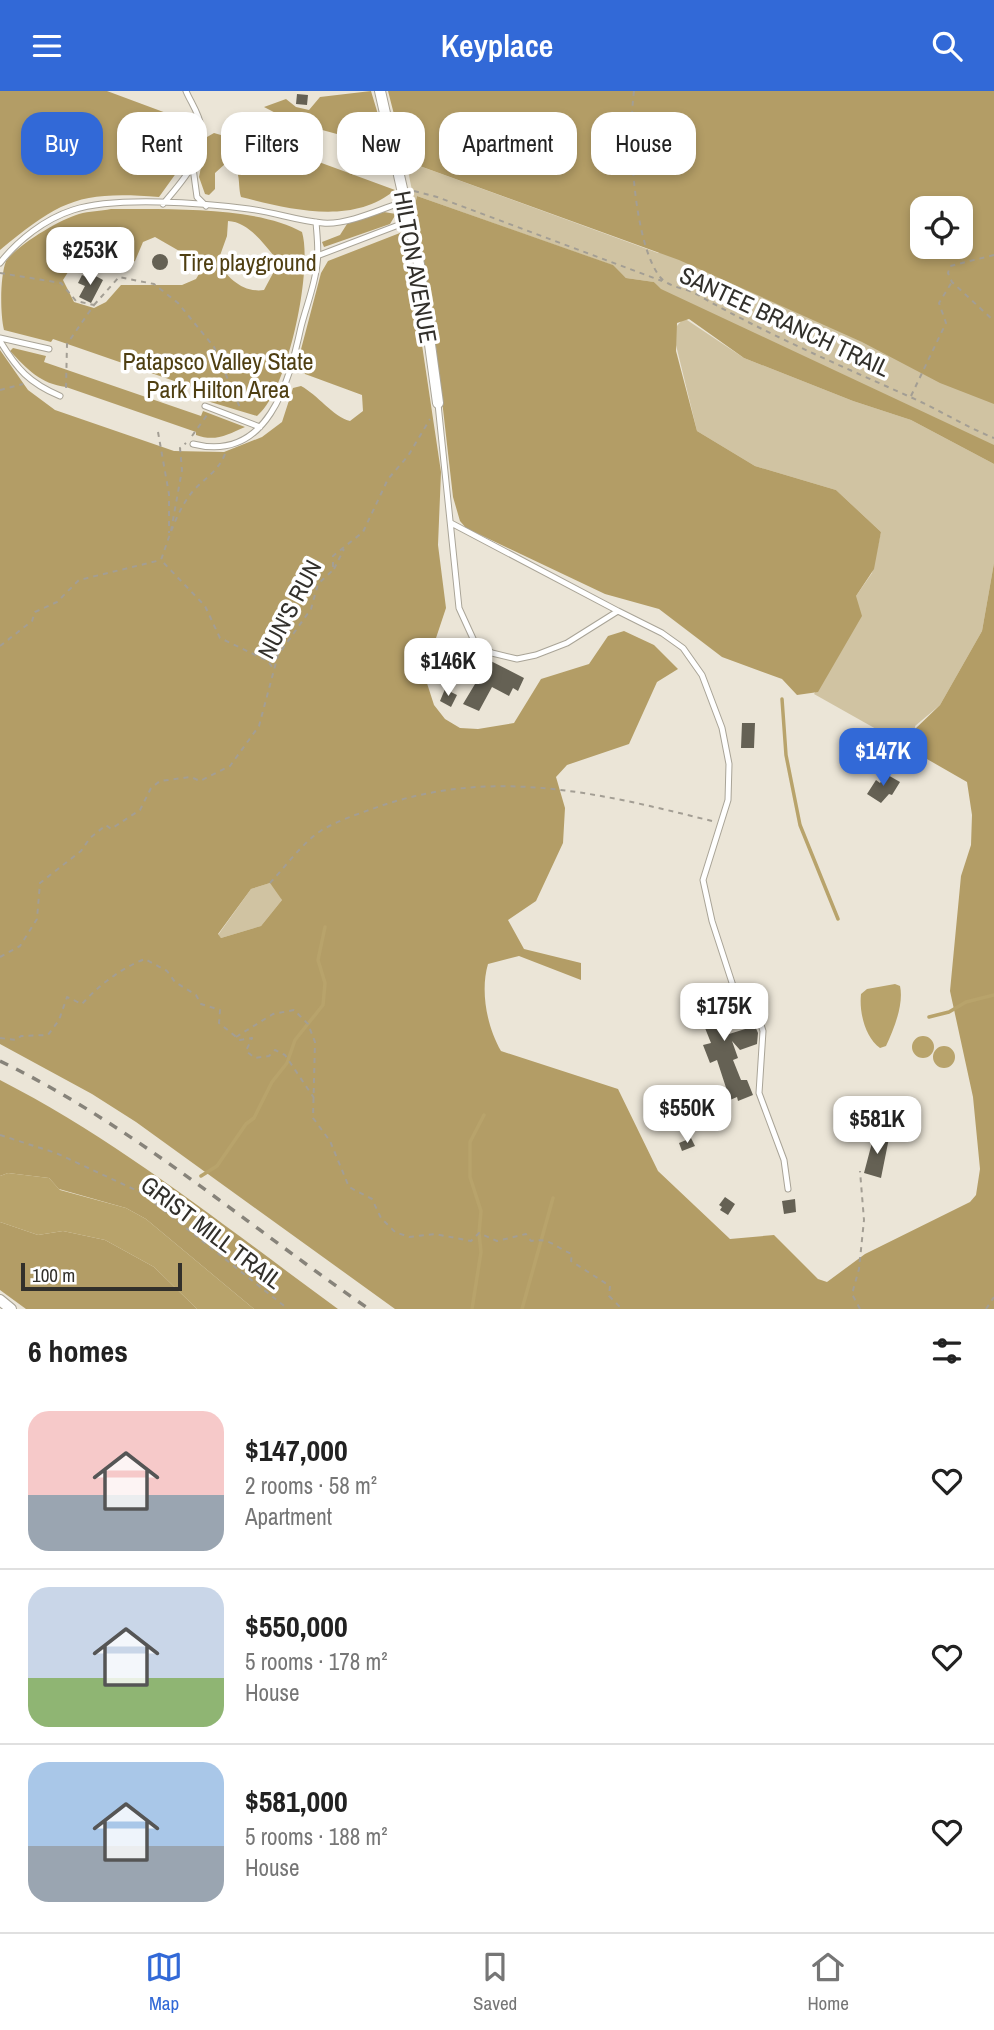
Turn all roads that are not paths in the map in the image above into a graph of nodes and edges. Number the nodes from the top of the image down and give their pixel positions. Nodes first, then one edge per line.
1 (186, 91) edge
2 (380, 91) edge
3 (195, 112) edge
4 (187, 175) edge
5 (194, 175) edge
6 (405, 201) junction
7 (163, 204) junction
8 (206, 206) junction
9 (410, 221) junction
10 (316, 222) junction
11 (317, 256) junction
12 (0, 263) edge
13 (0, 339) edge
14 (48, 349) dead end
15 (60, 396) dead end
16 (438, 403) joint
17 (206, 410) road end
18 (260, 427) junction
19 (193, 444) dead end
20 (451, 523) junction
21 (618, 611) junction
22 (788, 1189) dead end
23 (0, 1300) edge
24 (11, 1309) edge

1 - 3 lane
2 - 6 street, HILTON AVENUE
4 - 7 lane
5 - 8 lane
6 - 9 street, HILTON AVENUE
6 - 10 lane
7 - 8 lane
7 - 12 lane
8 - 10 lane
9 - 11 lane
9 - 16 street, HILTON AVENUE
10 - 11 lane
11 - 18 lane
13 - 14 lane
13 - 15 lane
16 - 20 lane
17 - 18 lane
18 - 19 lane
20 - 21 lane
20 - 21 lane
21 - 22 lane
23 - 24 street

